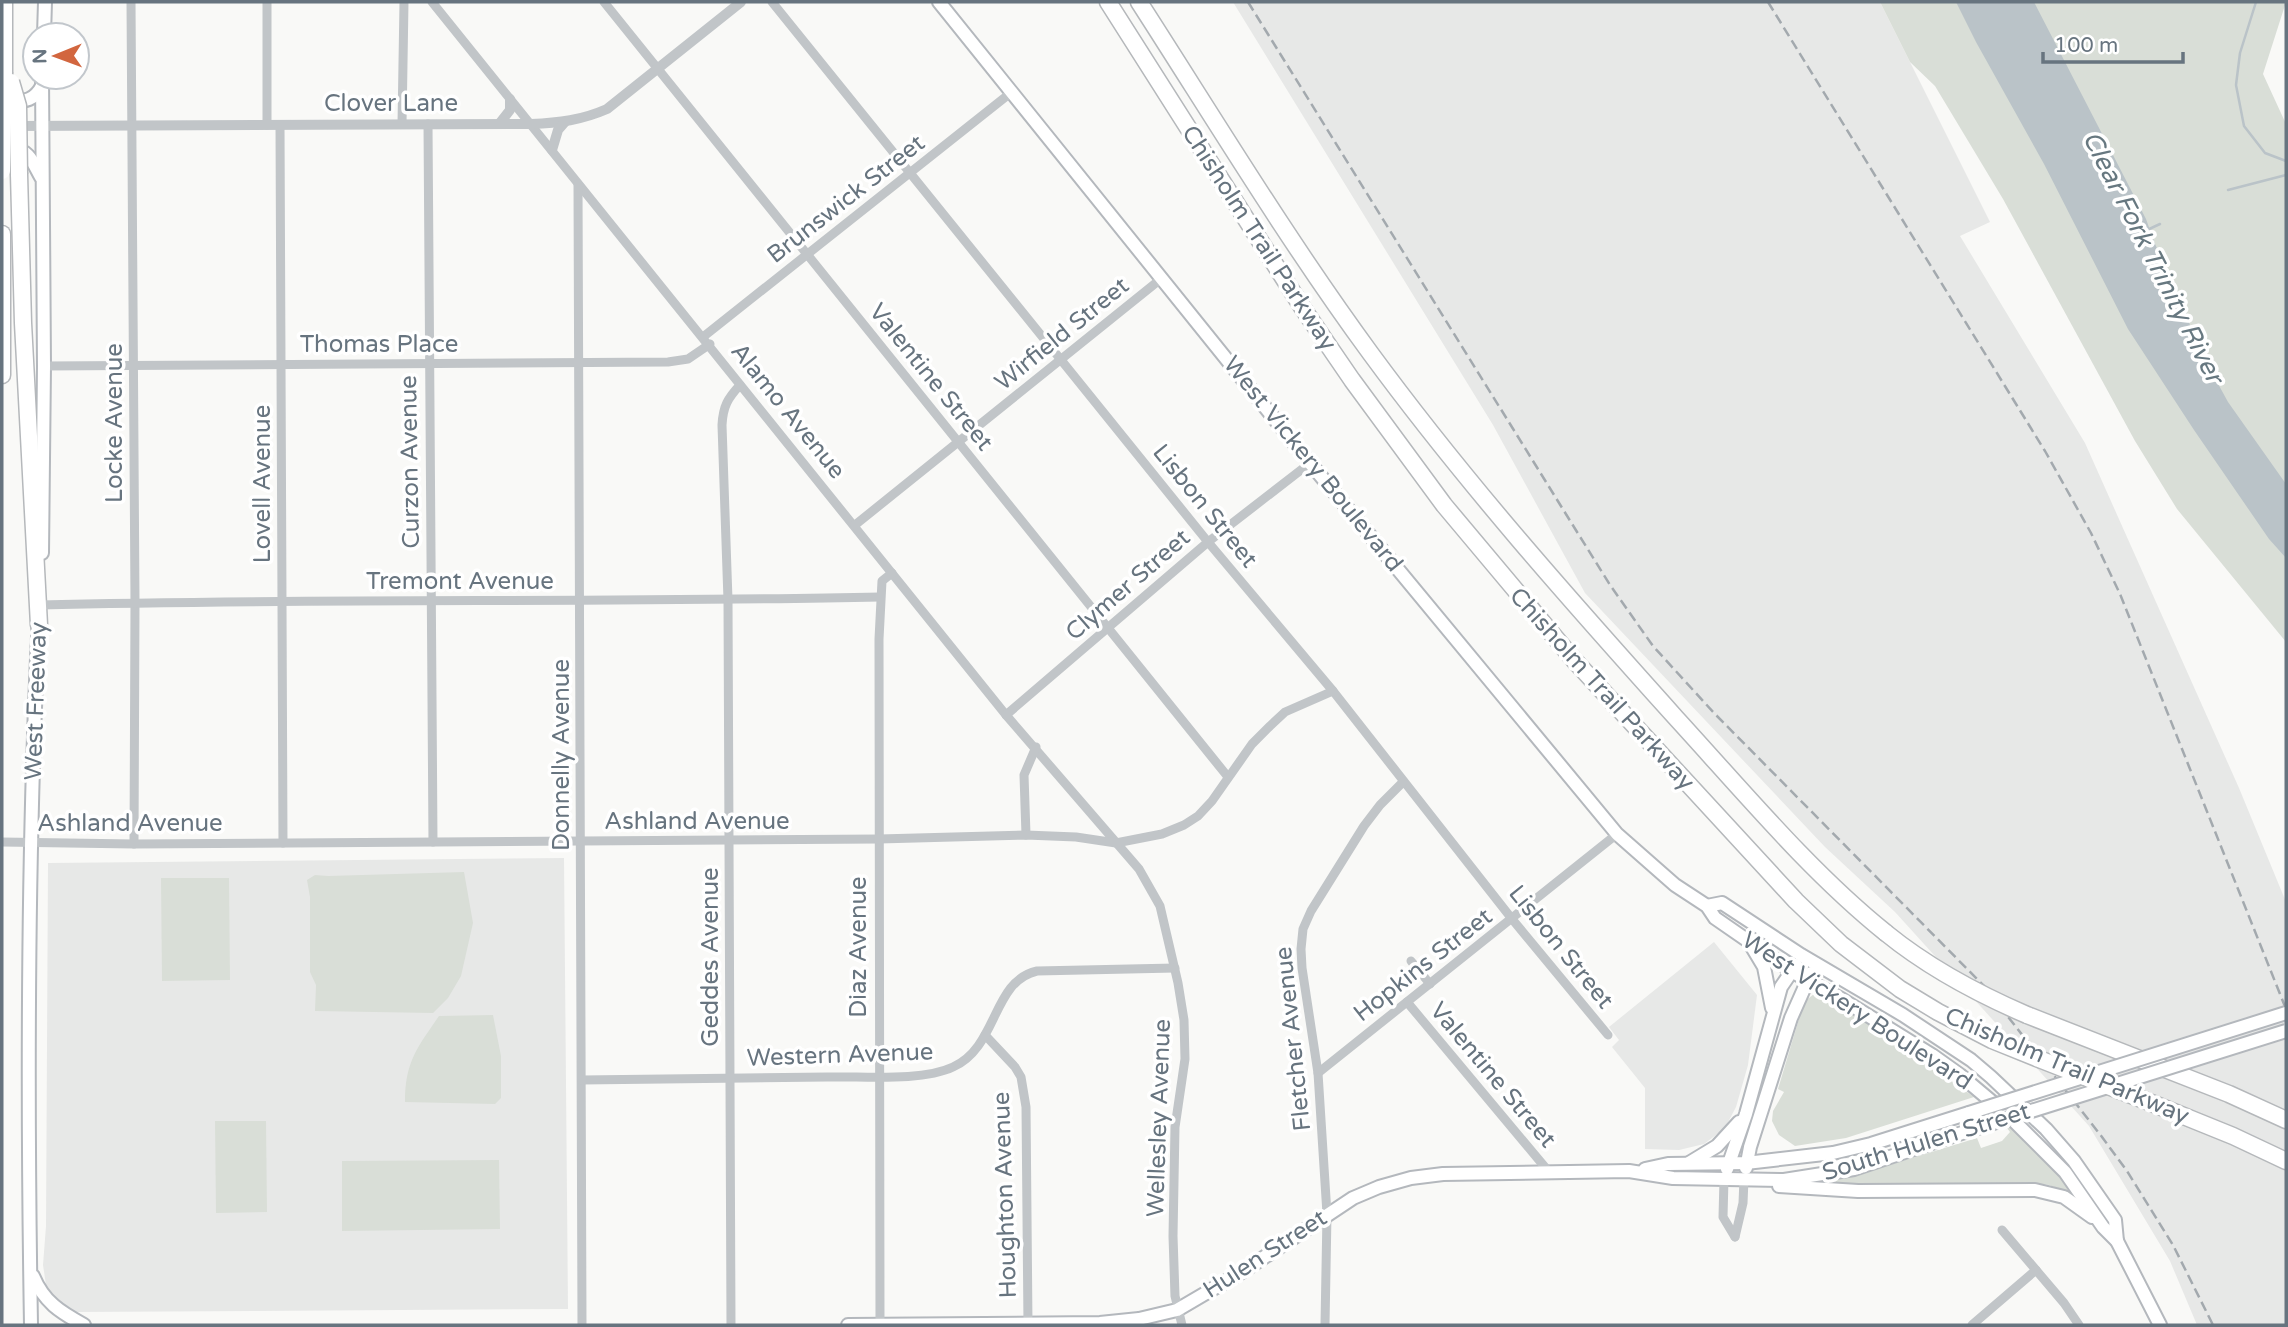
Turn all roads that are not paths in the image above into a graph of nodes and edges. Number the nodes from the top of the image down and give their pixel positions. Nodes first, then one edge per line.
1 (4, 2) edge
2 (45, 2) edge
3 (131, 2) edge
4 (267, 2) edge
5 (404, 2) edge
6 (432, 2) edge
7 (604, 2) edge
8 (741, 2) edge
9 (772, 2) edge
10 (939, 2) edge
11 (1108, 2) edge
12 (1139, 2) edge
13 (44, 21) edge
14 (658, 68) junction
15 (6, 72) junction
16 (39, 91) edge
17 (42, 91) edge
18 (1013, 91) junction
19 (510, 99) junction
20 (2, 102) edge
21 (565, 122) junction
22 (402, 124) junction
23 (428, 124) junction
24 (499, 124) junction
25 (531, 124) junction
26 (267, 125) junction
27 (280, 125) junction
28 (2, 126) edge
29 (42, 126) junction
30 (132, 126) junction
31 (2, 149) edge
32 (551, 149) junction
33 (2, 171) edge
34 (910, 173) junction
35 (41, 177) junction
36 (578, 184) junction
37 (2, 234) edge
38 (808, 254) junction
39 (1162, 278) junction
40 (706, 341) junction
41 (1061, 360) junction
42 (578, 362) junction
43 (428, 363) junction
44 (280, 365) junction
45 (44, 366) junction
46 (133, 366) junction
47 (2, 374) edge
48 (740, 385) junction
49 (959, 443) junction
50 (1310, 463) junction
51 (855, 526) junction
52 (1208, 542) junction
53 (892, 573) junction
54 (880, 597) junction
55 (430, 600) junction
56 (579, 600) junction
57 (727, 600) junction
58 (282, 601) junction
59 (135, 602) junction
60 (40, 605) junction
61 (39, 625) junction
62 (1108, 628) junction
63 (1333, 691) junction
64 (1006, 715) junction
65 (1036, 747) junction
66 (1227, 777) junction
67 (1404, 782) junction
68 (1618, 834) junction
69 (1026, 835) junction
70 (879, 839) junction
71 (729, 840) junction
72 (580, 841) junction
73 (2, 842) edge
74 (25, 842) junction
75 (433, 842) junction
76 (284, 843) junction
77 (1116, 843) junction
78 (134, 844) junction
79 (1707, 906) junction
80 (1512, 919) junction
81 (1748, 941) junction
82 (1801, 956) junction
83 (1411, 961) dead end
84 (1817, 965) junction
85 (1175, 968) junction
86 (1793, 972) junction
87 (1807, 980) junction
88 (1430, 985) junction
89 (1407, 1002) junction
90 (2286, 1013) edge
91 (1773, 1018) junction
92 (2286, 1031) edge
93 (985, 1035) junction
94 (1608, 1035) dead end
95 (1318, 1073) junction
96 (879, 1076) junction
97 (729, 1078) junction
98 (582, 1080) junction
99 (1746, 1114) junction
100 (2286, 1120) edge
101 (2286, 1161) edge
102 (1746, 1163) junction
103 (1687, 1164) junction
104 (1728, 1164) junction
105 (1638, 1171) junction
106 (1549, 1172) junction
107 (1744, 1178) junction
108 (1724, 1179) junction
109 (1327, 1214) junction
110 (2103, 1227) junction
111 (2002, 1230) dead end
112 (2117, 1241) junction
113 (30, 1269) junction
114 (2036, 1270) junction
115 (1177, 1310) junction
116 (1028, 1324) edge
117 (32, 1325) edge
118 (84, 1325) edge
119 (582, 1325) edge
120 (731, 1325) edge
121 (848, 1325) edge
122 (880, 1325) edge
123 (1182, 1325) edge
124 (1325, 1325) edge
125 (1972, 1325) edge
126 (2079, 1325) edge
127 (2160, 1325) edge

1 - 15 highway
2 - 13 main road
3 - 30 street, Locke Avenue
4 - 26 street
5 - 22 street
6 - 19 street, Alamo Avenue
7 - 14 street, Valentine Street
8 - 14 street, Clover Lane
9 - 34 street, Lisbon Street
10 - 18 main road, West Vickery Boulevard
11 - 101 highway, Chisholm Trail Parkway, bridge
12 - 100 highway, Chisholm Trail Parkway, bridge
14 - 21 street, Clover Lane
14 - 38 street, Valentine Street
15 - 33 highway, bridge
15 - 61 highway, bridge
16 - 20 main road
17 - 29 main road, West Freeway
18 - 34 street, Brunswick Street
18 - 39 main road, West Vickery Boulevard
19 - 24 street
19 - 25 street, Alamo Avenue
21 - 25 street, Clover Lane
21 - 32 street
22 - 23 street, Clover Lane
22 - 27 street, Clover Lane
23 - 24 street, Clover Lane
23 - 43 street, Curzon Avenue
24 - 25 street, Clover Lane
25 - 32 street, Alamo Avenue
26 - 27 street, Clover Lane
26 - 30 street, Clover Lane
27 - 44 street, Lovell Avenue
28 - 29 street, Clover Lane
29 - 30 street, Clover Lane
29 - 35 main road, West Freeway
30 - 46 street, Locke Avenue
31 - 35 main road
32 - 36 street, Alamo Avenue
34 - 38 street, Brunswick Street
34 - 41 street, Lisbon Street
35 - 45 main road, West Freeway
36 - 40 street, Alamo Avenue
36 - 42 street, Donnelly Avenue
37 - 47 highway
38 - 40 street, Brunswick Street
38 - 49 street, Valentine Street
39 - 41 street, Wirfield Street
39 - 50 main road, West Vickery Boulevard
40 - 42 street, Thomas Place
40 - 48 street, Alamo Avenue
41 - 49 street, Wirfield Street
41 - 52 street, Lisbon Street
42 - 43 street, Thomas Place
42 - 56 street, Donnelly Avenue
43 - 44 street, Thomas Place
43 - 55 street, Curzon Avenue
44 - 46 street, Thomas Place
44 - 58 street, Lovell Avenue
45 - 46 street, Thomas Place
45 - 60 main road, West Freeway
46 - 59 street, Locke Avenue
48 - 51 street, Alamo Avenue
48 - 57 street, Geddes Avenue
49 - 51 street, Wirfield Street
49 - 62 street, Valentine Street
50 - 52 street, Clymer Street
50 - 68 main road, West Vickery Boulevard
51 - 53 street, Alamo Avenue
52 - 62 street, Clymer Street
52 - 63 street, Lisbon Street
53 - 54 street, Diaz Avenue
53 - 64 street, Alamo Avenue
54 - 57 street, Tremont Avenue
54 - 70 street, Diaz Avenue
55 - 56 street, Tremont Avenue
55 - 58 street, Tremont Avenue
55 - 75 street, Curzon Avenue
56 - 57 street, Tremont Avenue
56 - 72 street, Donnelly Avenue
57 - 71 street, Geddes Avenue
58 - 59 street, Tremont Avenue
58 - 76 street, Lovell Avenue
59 - 60 street, Tremont Avenue
59 - 78 street, Locke Avenue
60 - 61 main road, West Freeway
61 - 74 main road, West Freeway
62 - 64 street, Clymer Street
62 - 66 street, Valentine Street
63 - 66 street, Ashland Avenue
63 - 67 street, Lisbon Street
64 - 65 street, Alamo Avenue
65 - 69 street
65 - 77 street, Alamo Avenue
66 - 77 street, Ashland Avenue
67 - 80 street, Lisbon Street
67 - 95 street, Fletcher Avenue
68 - 79 main road, West Vickery Boulevard
68 - 80 street, Hopkins Street
69 - 70 street, Ashland Avenue
69 - 77 street, Ashland Avenue
70 - 71 street, Ashland Avenue
70 - 96 street, Diaz Avenue
71 - 72 street, Ashland Avenue
71 - 97 street, Geddes Avenue
72 - 75 street, Ashland Avenue
72 - 98 street, Donnelly Avenue
73 - 74 street, Ashland Avenue
74 - 78 street, Ashland Avenue
74 - 113 main road, West Freeway
75 - 76 street, Ashland Avenue
76 - 78 street, Ashland Avenue
77 - 85 street, Wellesley Avenue
79 - 81 main road, West Vickery Boulevard
79 - 82 main road, West Vickery Boulevard
80 - 88 street, Hopkins Street
80 - 94 street, Lisbon Street
81 - 86 main road, West Vickery Boulevard
81 - 91 main road
82 - 84 main road, West Vickery Boulevard
82 - 86 main road
83 - 88 street
84 - 87 main road
84 - 112 main road, West Vickery Boulevard
85 - 93 street, Western Avenue
85 - 115 street, Wellesley Avenue
86 - 87 main road, West Vickery Boulevard
86 - 91 main road
87 - 102 main road
87 - 110 main road, West Vickery Boulevard
88 - 89 street, Hopkins Street
89 - 95 street, Hopkins Street
89 - 106 street, Valentine Street
90 - 102 main road, South Hulen Street, bridge
91 - 99 main road
92 - 107 main road, South Hulen Street, bridge
93 - 96 street, Western Avenue
93 - 116 street, Houghton Avenue
95 - 109 street, Fletcher Avenue
96 - 97 street, Western Avenue
96 - 122 street, Diaz Avenue
97 - 98 street, Western Avenue
97 - 120 street, Geddes Avenue
98 - 119 street, Donnelly Avenue
99 - 103 main road
99 - 104 main road
102 - 104 main road, South Hulen Street
102 - 107 main road
103 - 104 main road, South Hulen Street
103 - 105 main road, South Hulen Street
104 - 108 main road
105 - 106 main road, Hulen Street
105 - 108 main road, South Hulen Street
106 - 109 main road, Hulen Street
107 - 108 main road, South Hulen Street
107 - 108 street
107 - 110 main road
109 - 115 main road, Hulen Street
109 - 124 street, Fletcher Avenue
110 - 112 main road, West Vickery Boulevard
111 - 114 street
112 - 127 main road, West Vickery Boulevard
113 - 117 main road, West Freeway
113 - 118 main road
114 - 125 street
114 - 126 street
115 - 116 main road, Hulen Street
115 - 123 street, Wellesley Avenue
116 - 122 main road, Hulen Street
121 - 122 main road, Hulen Street

